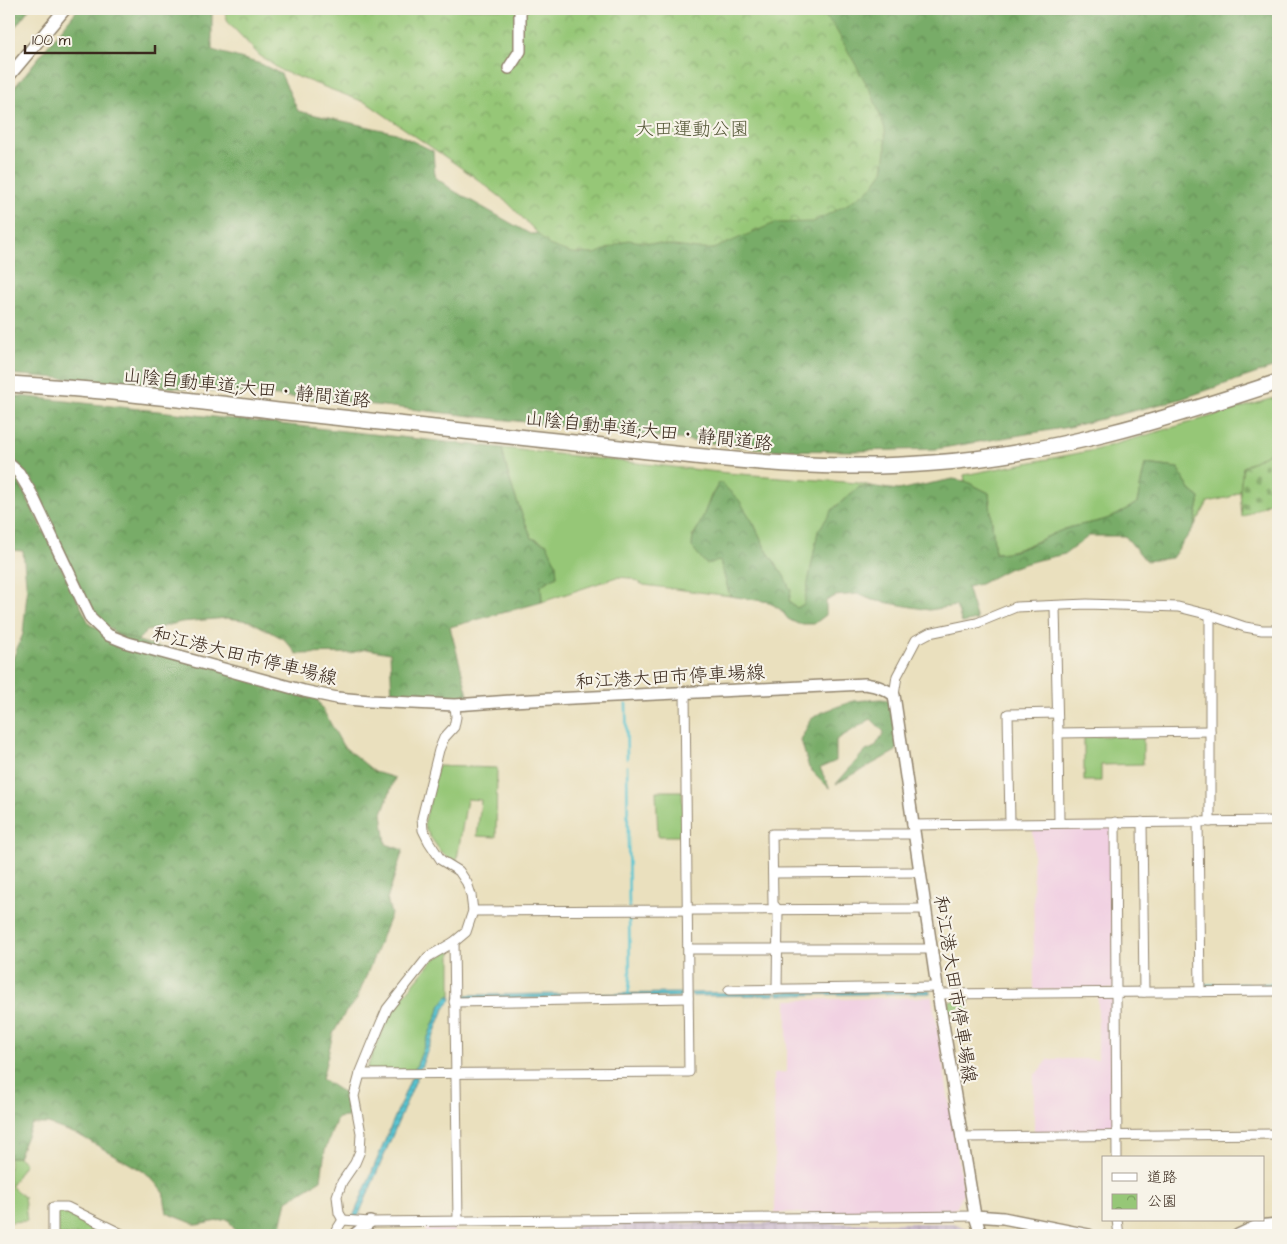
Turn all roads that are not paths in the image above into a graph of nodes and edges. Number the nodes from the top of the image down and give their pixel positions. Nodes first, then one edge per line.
1 (65, 9) edge
2 (520, 9) edge
3 (509, 68) dead end
4 (9, 76) edge
5 (1278, 382) edge
6 (9, 384) edge
7 (9, 464) edge
8 (1054, 607) junction
9 (1210, 615) junction
10 (1278, 630) edge
11 (685, 692) junction
12 (894, 695) junction
13 (455, 705) junction
14 (1057, 713) junction
15 (1210, 732) junction
16 (1058, 734) junction
17 (1198, 821) junction
18 (1278, 821) edge
19 (1058, 822) junction
20 (1115, 822) junction
21 (1142, 822) junction
22 (1210, 822) junction
23 (1010, 823) junction
24 (913, 830) junction
25 (773, 872) junction
26 (920, 872) junction
27 (926, 909) junction
28 (686, 910) junction
29 (778, 910) junction
30 (473, 912) junction
31 (454, 942) junction
32 (691, 949) dead end
33 (932, 949) junction
34 (778, 950) junction
35 (777, 989) junction
36 (729, 990) dead end
37 (938, 991) junction
38 (1117, 992) junction
39 (1144, 992) junction
40 (1200, 992) junction
41 (1278, 992) edge
42 (688, 998) junction
43 (454, 1002) junction
44 (455, 1073) junction
45 (360, 1074) junction
46 (1278, 1134) edge
47 (1117, 1135) junction
48 (962, 1137) junction
49 (1117, 1156) edge
50 (975, 1216) junction
51 (343, 1220) junction
52 (458, 1221) junction
53 (370, 1222) junction
54 (1117, 1222) edge
55 (1278, 1224) edge
56 (334, 1234) dead end
57 (53, 1235) edge
58 (124, 1235) edge
59 (354, 1235) edge
60 (981, 1235) edge
61 (1089, 1235) edge
62 (1119, 1235) edge
63 (1238, 1235) edge

1 - 4 main road
2 - 3 main road
5 - 6 highway, 山陰自動車道;大田・静間道路
7 - 13 main road, 和江港大田市停車場線
8 - 9 street
8 - 12 street
8 - 14 street
9 - 10 street
9 - 15 street
11 - 12 main road, 和江港大田市停車場線
11 - 13 main road, 和江港大田市停車場線
11 - 28 street
12 - 24 main road, 和江港大田市停車場線
13 - 30 street
14 - 16 street
14 - 23 street
15 - 16 street
15 - 22 street
16 - 19 street
17 - 21 street
17 - 22 street
17 - 40 street
18 - 22 street
19 - 20 street
19 - 23 street
20 - 21 street
20 - 38 street
21 - 39 street
23 - 24 street
24 - 25 street
24 - 26 main road, 和江港大田市停車場線
25 - 26 street
25 - 29 street
26 - 27 main road, 和江港大田市停車場線
27 - 29 street
27 - 33 main road, 和江港大田市停車場線
28 - 29 street
28 - 30 street
28 - 42 street
29 - 34 street
30 - 31 street
31 - 43 street
31 - 45 street
32 - 34 street
33 - 34 street
33 - 37 main road, 和江港大田市停車場線
34 - 35 street
35 - 36 street
35 - 37 street
37 - 38 street
37 - 48 main road, 和江港大田市停車場線
38 - 39 street
38 - 47 street
39 - 40 street
40 - 41 street
42 - 43 street
42 - 44 street
43 - 44 street
44 - 45 street
44 - 52 street
45 - 51 street
46 - 47 street
47 - 48 street
47 - 49 street
48 - 50 main road, 和江港大田市停車場線
50 - 52 street
50 - 60 main road, 和江港大田市停車場線
50 - 61 main road
51 - 53 street
51 - 56 street
52 - 53 street
53 - 59 main road
54 - 62 street
55 - 63 main road
57 - 58 street

